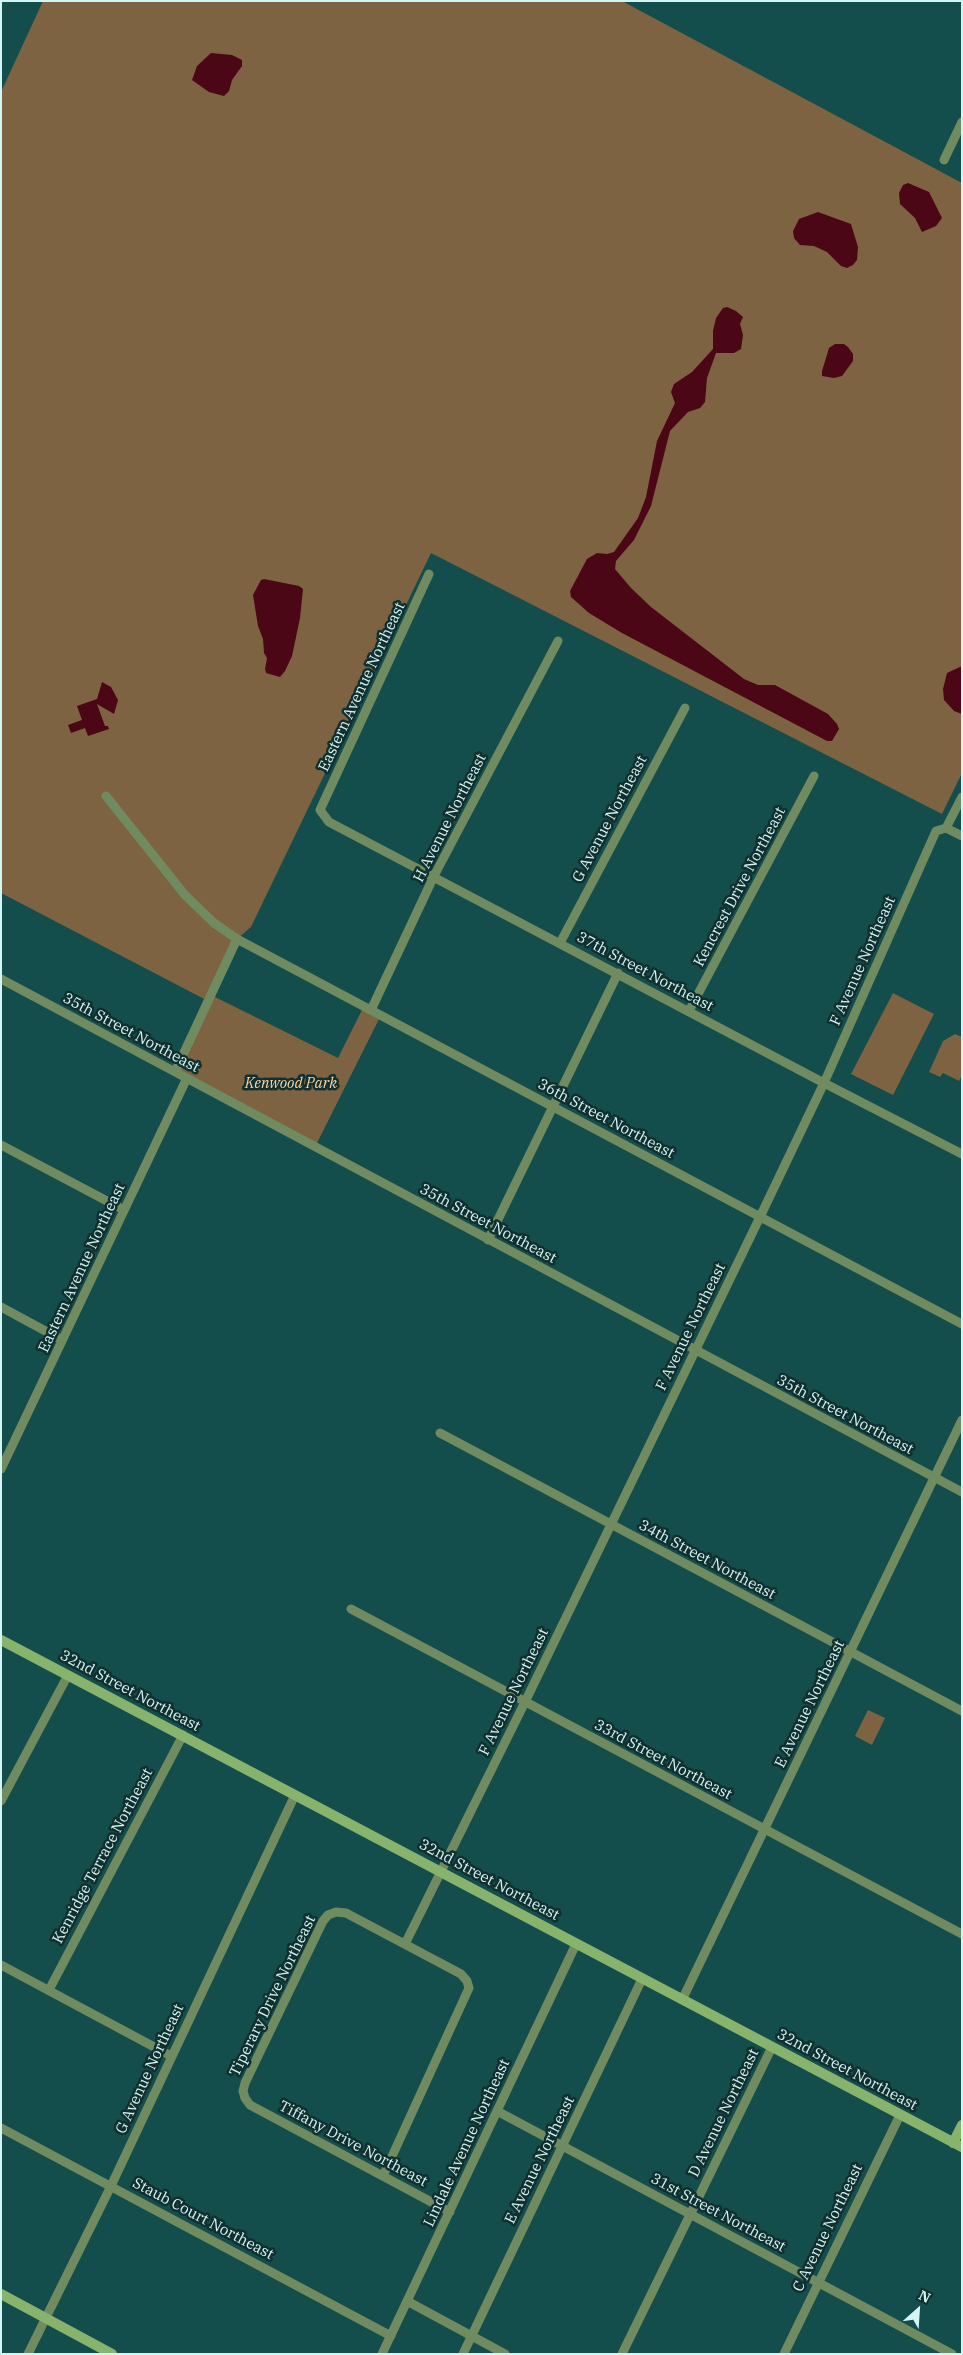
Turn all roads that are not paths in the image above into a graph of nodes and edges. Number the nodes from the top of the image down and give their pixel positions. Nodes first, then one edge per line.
1 (962, 122) edge
2 (944, 160) dead end
3 (430, 574) dead end
4 (558, 641) dead end
5 (684, 708) dead end
6 (814, 776) dead end
7 (106, 796) dead end
8 (962, 797) edge
9 (320, 810) joint
10 (946, 828) junction
11 (962, 836) edge
12 (434, 876) junction
13 (237, 939) junction
14 (560, 943) junction
15 (618, 973) junction
16 (1, 979) edge
17 (371, 1010) junction
18 (689, 1011) junction
19 (175, 1072) junction
20 (187, 1078) junction
21 (824, 1083) junction
22 (553, 1106) junction
23 (1, 1145) edge
24 (962, 1154) edge
25 (124, 1210) junction
26 (760, 1217) junction
27 (488, 1240) junction
28 (1, 1307) edge
29 (962, 1324) edge
30 (62, 1340) junction
31 (695, 1351) junction
32 (962, 1420) edge
33 (440, 1433) dead end
34 (1, 1469) edge
35 (934, 1477) junction
36 (962, 1492) edge
37 (611, 1524) junction
38 (351, 1609) dead end
39 (1, 1640) edge
40 (850, 1652) junction
41 (68, 1675) junction
42 (525, 1702) junction
43 (962, 1711) edge
44 (183, 1735) junction
45 (295, 1795) junction
46 (1, 1801) edge
47 (764, 1829) junction
48 (440, 1872) junction
49 (962, 1934) edge
50 (405, 1944) junction
51 (576, 1944) junction
52 (1, 1965) edge
53 (642, 1979) junction
54 (49, 1990) junction
55 (682, 2000) junction
56 (772, 2047) junction
57 (171, 2056) junction
58 (245, 2098) joint
59 (497, 2111) junction
60 (900, 2115) junction
61 (962, 2125) edge
62 (1, 2128) edge
63 (957, 2145) edge
64 (562, 2147) junction
65 (383, 2176) junction
66 (111, 2186) junction
67 (450, 2212) junction
68 (691, 2214) junction
69 (819, 2282) junction
70 (1, 2294) edge
71 (407, 2302) junction
72 (45, 2318) junction
73 (391, 2336) junction
74 (472, 2336) junction
75 (28, 2354) edge
76 (112, 2354) edge
77 (382, 2354) edge
78 (463, 2354) edge
79 (505, 2354) edge
80 (622, 2354) edge
81 (784, 2354) edge
82 (952, 2354) edge

1 - 2 street
3 - 9 street, Eastern Avenue Northeast
4 - 12 street, H Avenue Northeast
5 - 14 street, G Avenue Northeast
6 - 18 street, Kencrest Drive Northeast
7 - 13 street, 36th Street Northeast
8 - 10 street, F Avenue Northeast
9 - 12 street, 37th Street Northeast
10 - 11 street
10 - 21 street, F Avenue Northeast
12 - 14 street, 37th Street Northeast
12 - 17 street, H Avenue Northeast
13 - 17 street, 36th Street Northeast
13 - 19 street
14 - 15 street, 37th Street Northeast
15 - 18 street, 37th Street Northeast
15 - 22 street
16 - 19 street, 35th Street Northeast
17 - 22 street, 36th Street Northeast
18 - 21 street, 37th Street Northeast
19 - 20 street, 35th Street Northeast
20 - 25 street, Eastern Avenue Northeast
20 - 27 street, 35th Street Northeast
21 - 24 street, 37th Street Northeast
21 - 26 street, F Avenue Northeast
22 - 26 street, 36th Street Northeast
22 - 27 street
23 - 25 street
25 - 30 street, Eastern Avenue Northeast
26 - 29 street, 36th Street Northeast
26 - 31 street, F Avenue Northeast
27 - 31 street, 35th Street Northeast
28 - 30 street
30 - 34 street, Eastern Avenue Northeast
31 - 35 street, 35th Street Northeast
31 - 37 street, F Avenue Northeast
32 - 35 street, E Avenue Northeast
33 - 37 street, 34th Street Northeast
35 - 36 street, 35th Street Northeast
35 - 40 street, E Avenue Northeast
37 - 40 street, 34th Street Northeast
37 - 42 street, F Avenue Northeast
38 - 42 street, 33rd Street Northeast
39 - 41 main road, 32nd Street Northeast
40 - 43 street, 34th Street Northeast
40 - 47 street, E Avenue Northeast
41 - 44 main road, 32nd Street Northeast
41 - 46 street
42 - 47 street, 33rd Street Northeast
42 - 48 street, F Avenue Northeast
44 - 45 main road, 32nd Street Northeast
44 - 54 street, Kenridge Terrace Northeast
45 - 48 main road, 32nd Street Northeast
45 - 57 street, G Avenue Northeast
47 - 49 street, 33rd Street Northeast
47 - 55 street, E Avenue Northeast
48 - 50 street, F Avenue Northeast
48 - 51 main road, 32nd Street Northeast
50 - 58 street, Tiperary Drive Northeast
50 - 65 street
51 - 53 main road, 32nd Street Northeast
51 - 59 street, Lindale Avenue Northeast
52 - 54 street
53 - 55 main road, 32nd Street Northeast
53 - 64 street, E Avenue Northeast
54 - 57 street
55 - 56 main road, 32nd Street Northeast
56 - 60 main road, 32nd Street Northeast
56 - 68 street, D Avenue Northeast
57 - 66 street, G Avenue Northeast
58 - 65 street, Tiffany Drive Northeast
59 - 64 street, 31st Street Northeast
59 - 67 street, Lindale Avenue Northeast
60 - 63 main road, 32nd Street Northeast
60 - 69 street, C Avenue Northeast
61 - 63 main road
62 - 66 street, Staub Court Northeast
64 - 68 street, 31st Street Northeast
64 - 74 street, E Avenue Northeast
65 - 67 street, Tiffany Drive Northeast
66 - 72 street, G Avenue Northeast
66 - 73 street, Staub Court Northeast
67 - 71 street, Lindale Avenue Northeast
68 - 69 street, 31st Street Northeast
68 - 80 street, D Avenue Northeast
69 - 81 street, C Avenue Northeast
69 - 82 street, 31st Street Northeast
70 - 72 main road
71 - 73 street, Lindale Avenue Northeast
71 - 74 street
72 - 75 street, G Avenue Northeast
72 - 76 main road
73 - 77 street, Lindale Avenue Northeast
74 - 78 street, E Avenue Northeast
74 - 79 street

